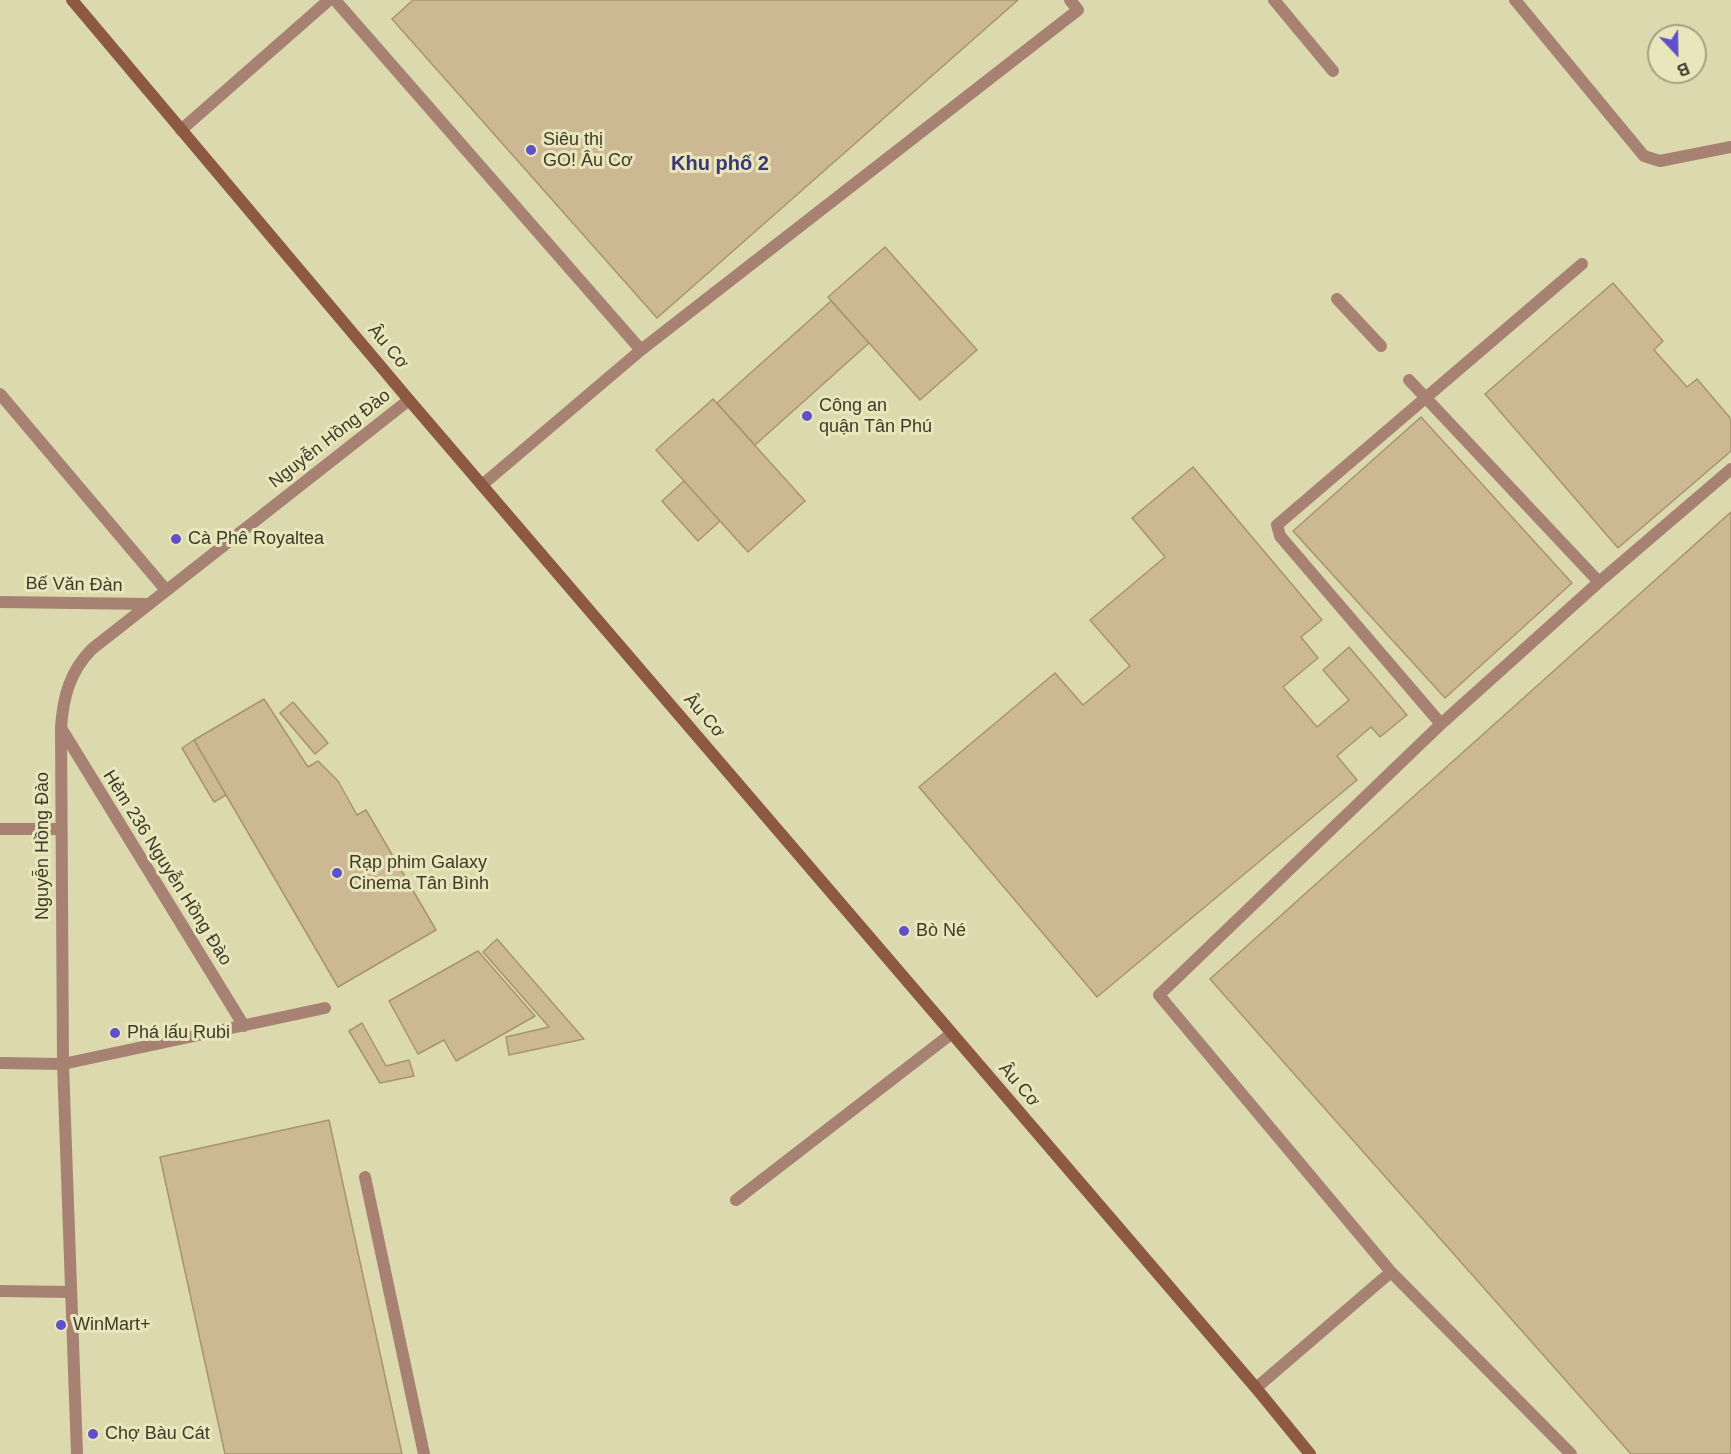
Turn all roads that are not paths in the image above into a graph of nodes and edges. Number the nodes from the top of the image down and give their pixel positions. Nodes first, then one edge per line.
1 (72, 0) edge
2 (329, 0) edge
3 (335, 0) edge
4 (1070, 0) edge
5 (1274, 0) edge
6 (1515, 0) edge
7 (1334, 71) dead end
8 (181, 130) junction
9 (1731, 147) edge
10 (1582, 264) dead end
11 (1336, 299) dead end
12 (1381, 346) dead end
13 (641, 350) junction
14 (1409, 380) dead end
15 (0, 394) edge
16 (1425, 398) junction
17 (409, 400) junction
18 (1731, 469) edge
19 (482, 485) junction
20 (1599, 582) junction
21 (166, 590) junction
22 (0, 602) edge
23 (148, 604) junction
24 (1441, 724) junction
25 (61, 728) junction
26 (0, 828) edge
27 (60, 829) junction
28 (325, 1008) dead end
29 (244, 1026) junction
30 (951, 1034) junction
31 (0, 1063) edge
32 (63, 1064) junction
33 (365, 1177) dead end
34 (736, 1200) dead end
35 (1391, 1272) junction
36 (0, 1291) edge
37 (71, 1292) junction
38 (1256, 1388) junction
39 (77, 1454) edge
40 (424, 1454) edge
41 (1310, 1454) edge
42 (1571, 1454) edge

1 - 8 main road, Âu Cơ
2 - 8 street
3 - 13 street
4 - 13 street
5 - 7 street
6 - 9 street
8 - 17 main road, Âu Cơ
10 - 16 street
11 - 12 street
13 - 19 street
14 - 16 street
15 - 21 street
16 - 20 street
16 - 24 street
17 - 19 main road, Âu Cơ
17 - 21 street, Nguyễn Hồng Đào
18 - 20 street
19 - 30 main road, Âu Cơ
20 - 24 street
21 - 23 street, Nguyễn Hồng Đào
22 - 23 street, Bế Văn Đàn
23 - 25 street, Nguyễn Hồng Đào
24 - 35 street
25 - 27 street, Nguyễn Hồng Đào
25 - 29 street, Hẻm 236 Nguyễn Hồng Đào
26 - 27 street
27 - 32 street, Nguyễn Hồng Đào
28 - 29 street
29 - 32 street
30 - 34 street
30 - 38 main road, Âu Cơ
31 - 32 street
32 - 37 street, Nguyễn Hồng Đào
33 - 40 street
35 - 38 street
35 - 42 street
36 - 37 street
37 - 39 street, Nguyễn Hồng Đào
38 - 41 main road, Âu Cơ

